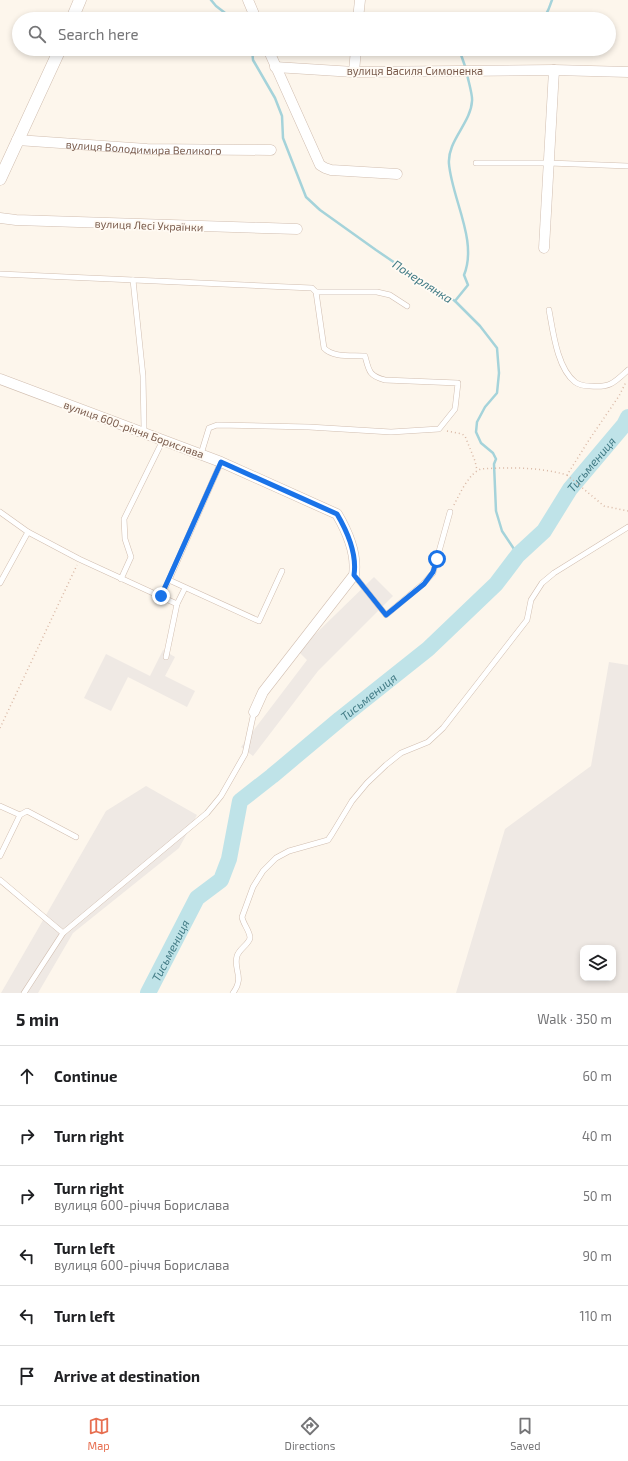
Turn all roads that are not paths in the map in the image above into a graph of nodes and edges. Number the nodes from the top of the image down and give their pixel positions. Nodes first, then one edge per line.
1 (80, 0) edge
2 (248, 0) edge
3 (360, 0) edge
4 (75, 12) edge
5 (253, 12) edge
6 (359, 12) edge
7 (58, 56) edge
8 (271, 56) edge
9 (355, 56) edge
10 (275, 67) junction
11 (554, 70) junction
12 (354, 72) junction
13 (628, 72) edge
14 (17, 140) junction
15 (271, 150) dead end
16 (476, 163) dead end
17 (549, 163) junction
18 (628, 166) edge
19 (397, 174) dead end
20 (0, 178) edge
21 (0, 218) edge
22 (297, 229) dead end
23 (544, 248) dead end
24 (0, 274) edge
25 (133, 280) junction
26 (316, 292) junction
27 (407, 306) dead end
28 (549, 310) dead end
29 (628, 370) edge
30 (0, 380) edge
31 (142, 432) junction
32 (163, 440) junction
33 (201, 454) junction
34 (221, 462) junction
35 (0, 512) edge
36 (450, 512) road end
37 (628, 527) edge
38 (28, 532) junction
39 (282, 571) dead end
40 (354, 575) junction
41 (121, 579) junction
42 (169, 580) junction
43 (0, 583) edge
44 (185, 588) junction
45 (161, 596) junction
46 (177, 604) junction
47 (166, 657) dead end
48 (254, 712) joint
49 (0, 806) edge
50 (20, 815) junction
51 (76, 837) dead end
52 (0, 856) edge
53 (0, 880) edge
54 (63, 933) junction
55 (24, 993) edge
56 (233, 993) edge

1 - 4 street
2 - 5 street
3 - 6 street
7 - 14 street
8 - 10 street
9 - 12 street
10 - 12 street, вулиця Василя Симоненка
10 - 19 street
11 - 12 street, вулиця Василя Симоненка
11 - 13 street, вулиця Василя Симоненка
11 - 17 street
14 - 15 street, вулиця Володимира Великого
14 - 20 street
16 - 17 lane
17 - 18 lane
17 - 23 street
21 - 22 street, вулиця Лесі Українки
24 - 25 lane
25 - 26 lane
25 - 31 lane
26 - 27 lane
26 - 33 lane
28 - 29 lane
30 - 31 street, вулиця 600-річчя Борислава
31 - 32 street, вулиця 600-річчя Борислава
32 - 33 street, вулиця 600-річчя Борислава
32 - 41 lane
33 - 34 street, вулиця 600-річчя Борислава
34 - 40 street, вулиця 600-річчя Борислава
34 - 42 lane
35 - 38 lane
36 - 40 lane
37 - 56 lane
38 - 41 lane
38 - 43 lane
39 - 44 lane
40 - 48 street
41 - 45 lane
42 - 44 lane
42 - 45 lane
44 - 46 lane
45 - 46 lane
46 - 47 lane
48 - 54 lane
49 - 50 lane
50 - 51 lane
50 - 52 lane
53 - 54 lane
54 - 55 lane

